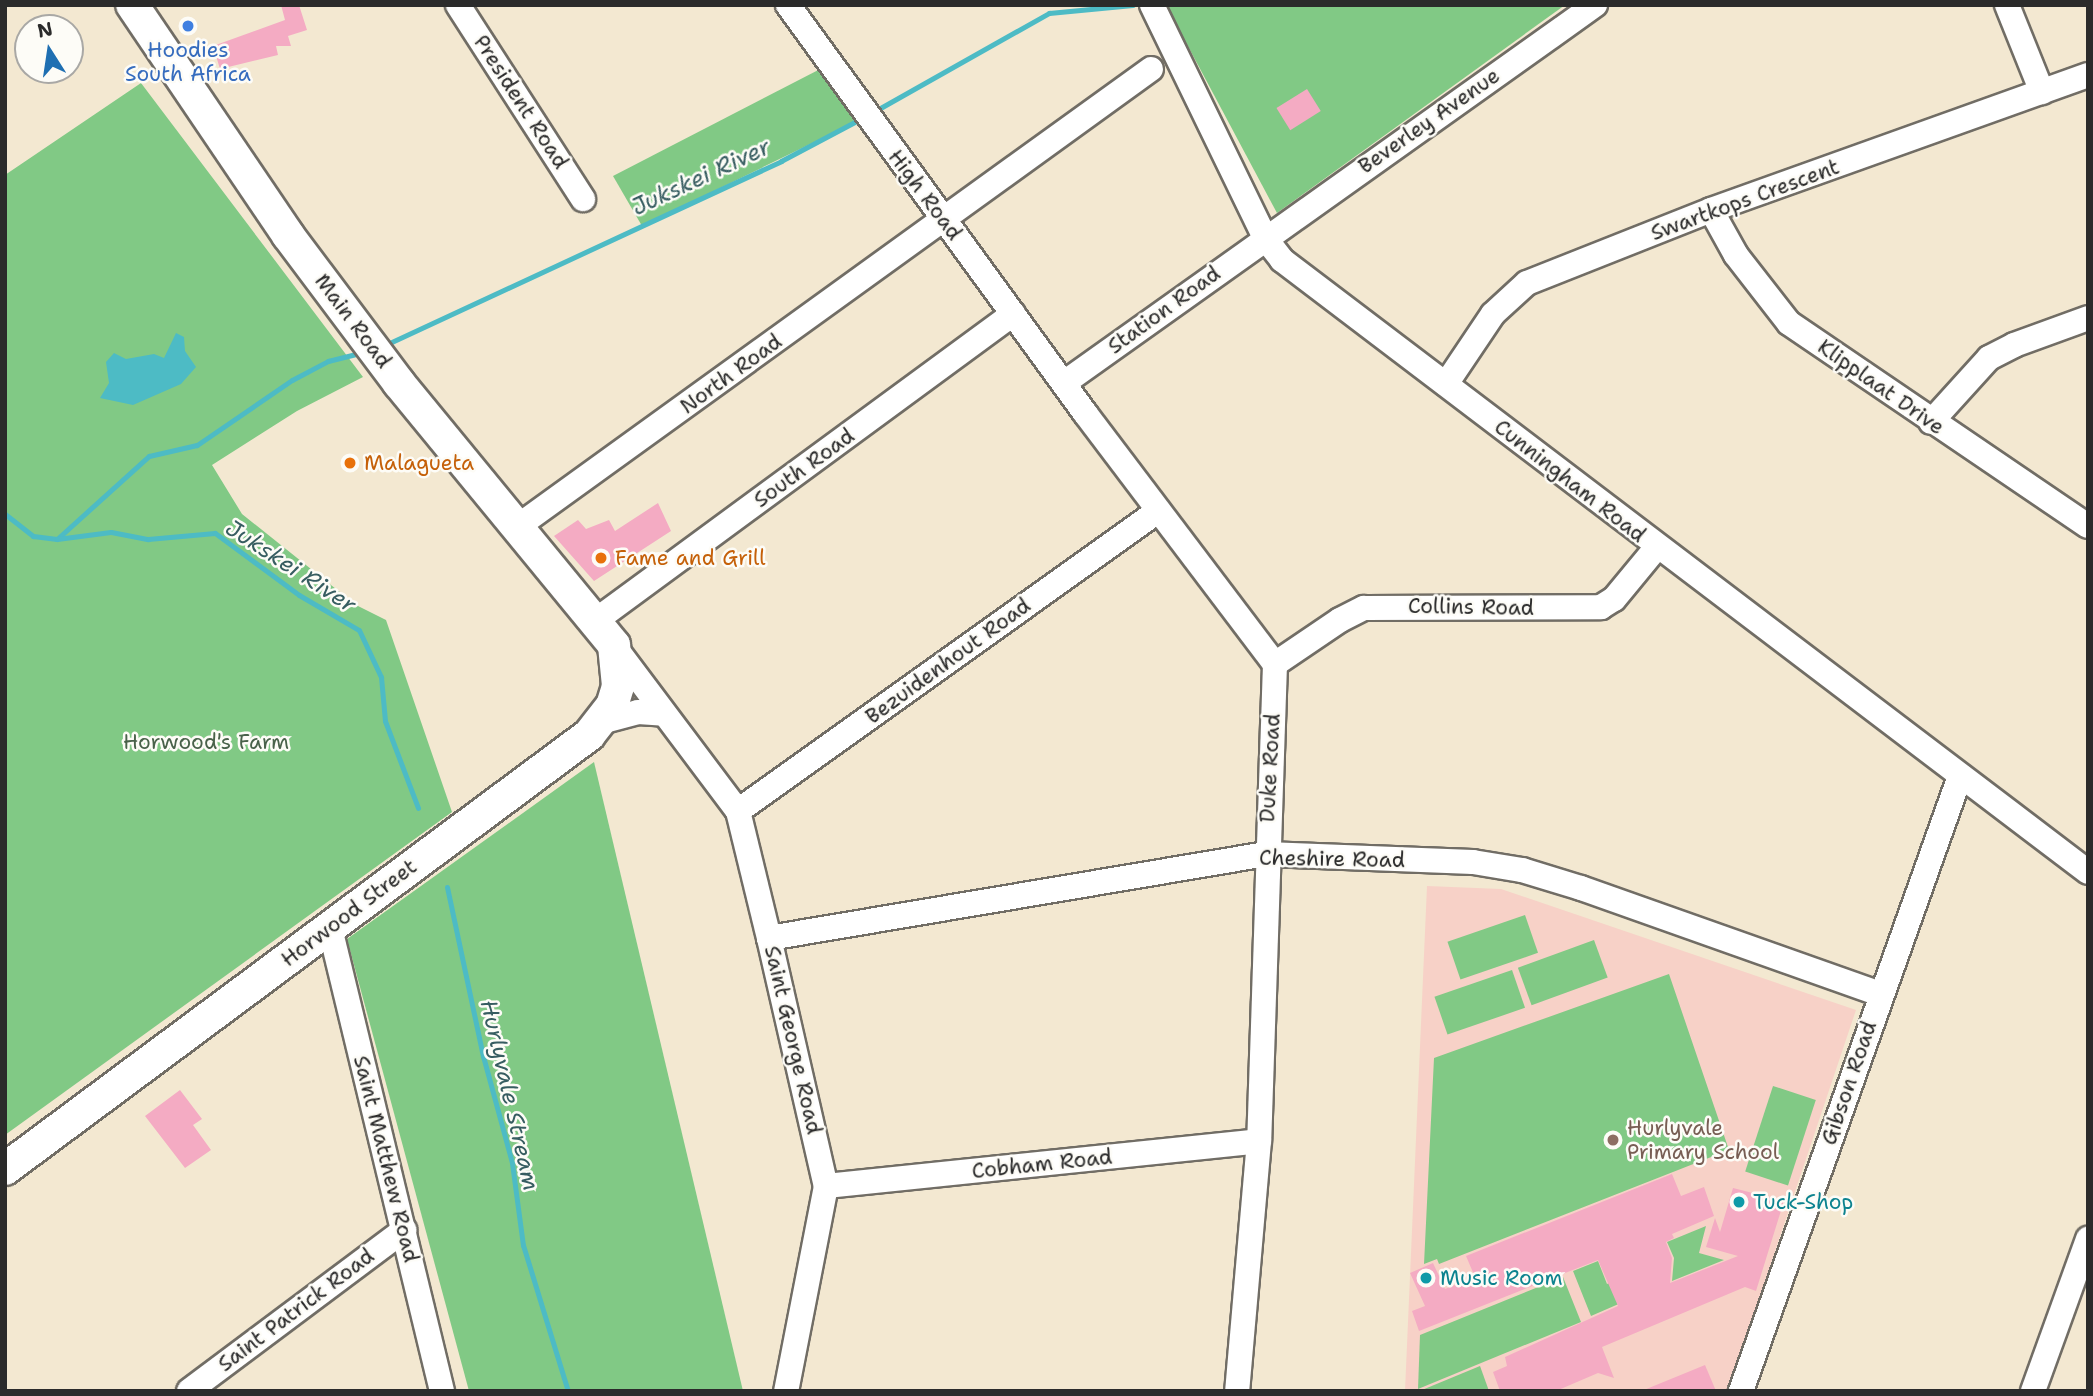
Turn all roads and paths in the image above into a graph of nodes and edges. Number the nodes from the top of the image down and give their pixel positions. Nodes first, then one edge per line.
1 (132, 5) edge
2 (458, 5) edge
3 (788, 5) edge
4 (1152, 5) edge
5 (1595, 5) edge
6 (2007, 5) edge
7 (1151, 69) dead end
8 (2088, 75) edge
9 (2042, 92) junction
10 (583, 199) dead end
11 (1711, 210) junction
12 (944, 220) junction
13 (1265, 238) junction
14 (1013, 314) junction
15 (2088, 318) edge
16 (1064, 383) junction
17 (1446, 384) junction
18 (1931, 422) junction
19 (1158, 511) junction
20 (2088, 526) edge
21 (517, 527) junction
22 (1656, 548) junction
23 (604, 633) junction
24 (1275, 664) junction
25 (664, 714) junction
26 (601, 722) junction
27 (1960, 776) junction
28 (738, 811) junction
29 (1266, 855) junction
30 (2088, 872) edge
31 (330, 928) junction
32 (769, 938) junction
33 (1880, 994) junction
34 (1259, 1141) junction
35 (5, 1169) edge
36 (826, 1186) junction
37 (404, 1230) junction
38 (2088, 1239) edge
39 (189, 1391) edge
40 (442, 1391) edge
41 (786, 1391) edge
42 (1237, 1391) edge
43 (1741, 1391) edge
44 (2033, 1391) edge

1 - 21 main road, Main Road
2 - 10 street, President Road
3 - 12 street, High Road
4 - 13 street, Cunningham Road
5 - 13 street, Beverley Avenue
6 - 9 street
7 - 12 street, North Road
8 - 9 street, Swartkops Crescent
9 - 11 street, Swartkops Crescent
11 - 17 street, Swartkops Crescent
11 - 18 street, Klipplaat Drive
12 - 14 street, High Road
12 - 21 street, North Road
13 - 16 street, Station Road
13 - 17 street, Cunningham Road
14 - 16 street, High Road
14 - 23 street, South Road
15 - 18 street
16 - 19 street
17 - 22 street, Cunningham Road
18 - 20 street, Klipplaat Drive
19 - 24 street
19 - 28 street, Bezuidenhout Road
21 - 23 main road, Main Road
22 - 24 street, Collins Road
22 - 27 street, Cunningham Road
23 - 25 street, Saint George Road
23 - 26 main road, Horwood Street
24 - 29 street, Duke Road
25 - 26 street
25 - 28 street, Saint George Road
26 - 31 main road, Horwood Street
27 - 30 street, Cunningham Road
27 - 33 street, Gibson Road
28 - 32 street, Saint George Road
29 - 32 street, Cheshire Road
29 - 33 street, Cheshire Road
29 - 34 street, Duke Road
31 - 35 main road, Horwood Street
31 - 37 street, Saint Matthew Road
32 - 36 street, Saint George Road
33 - 43 street, Gibson Road
34 - 36 street, Cobham Road
34 - 42 street, Duke Road
36 - 41 street, Saint George Road
37 - 39 street, Saint Patrick Road
37 - 40 street, Saint Matthew Road
38 - 44 street

